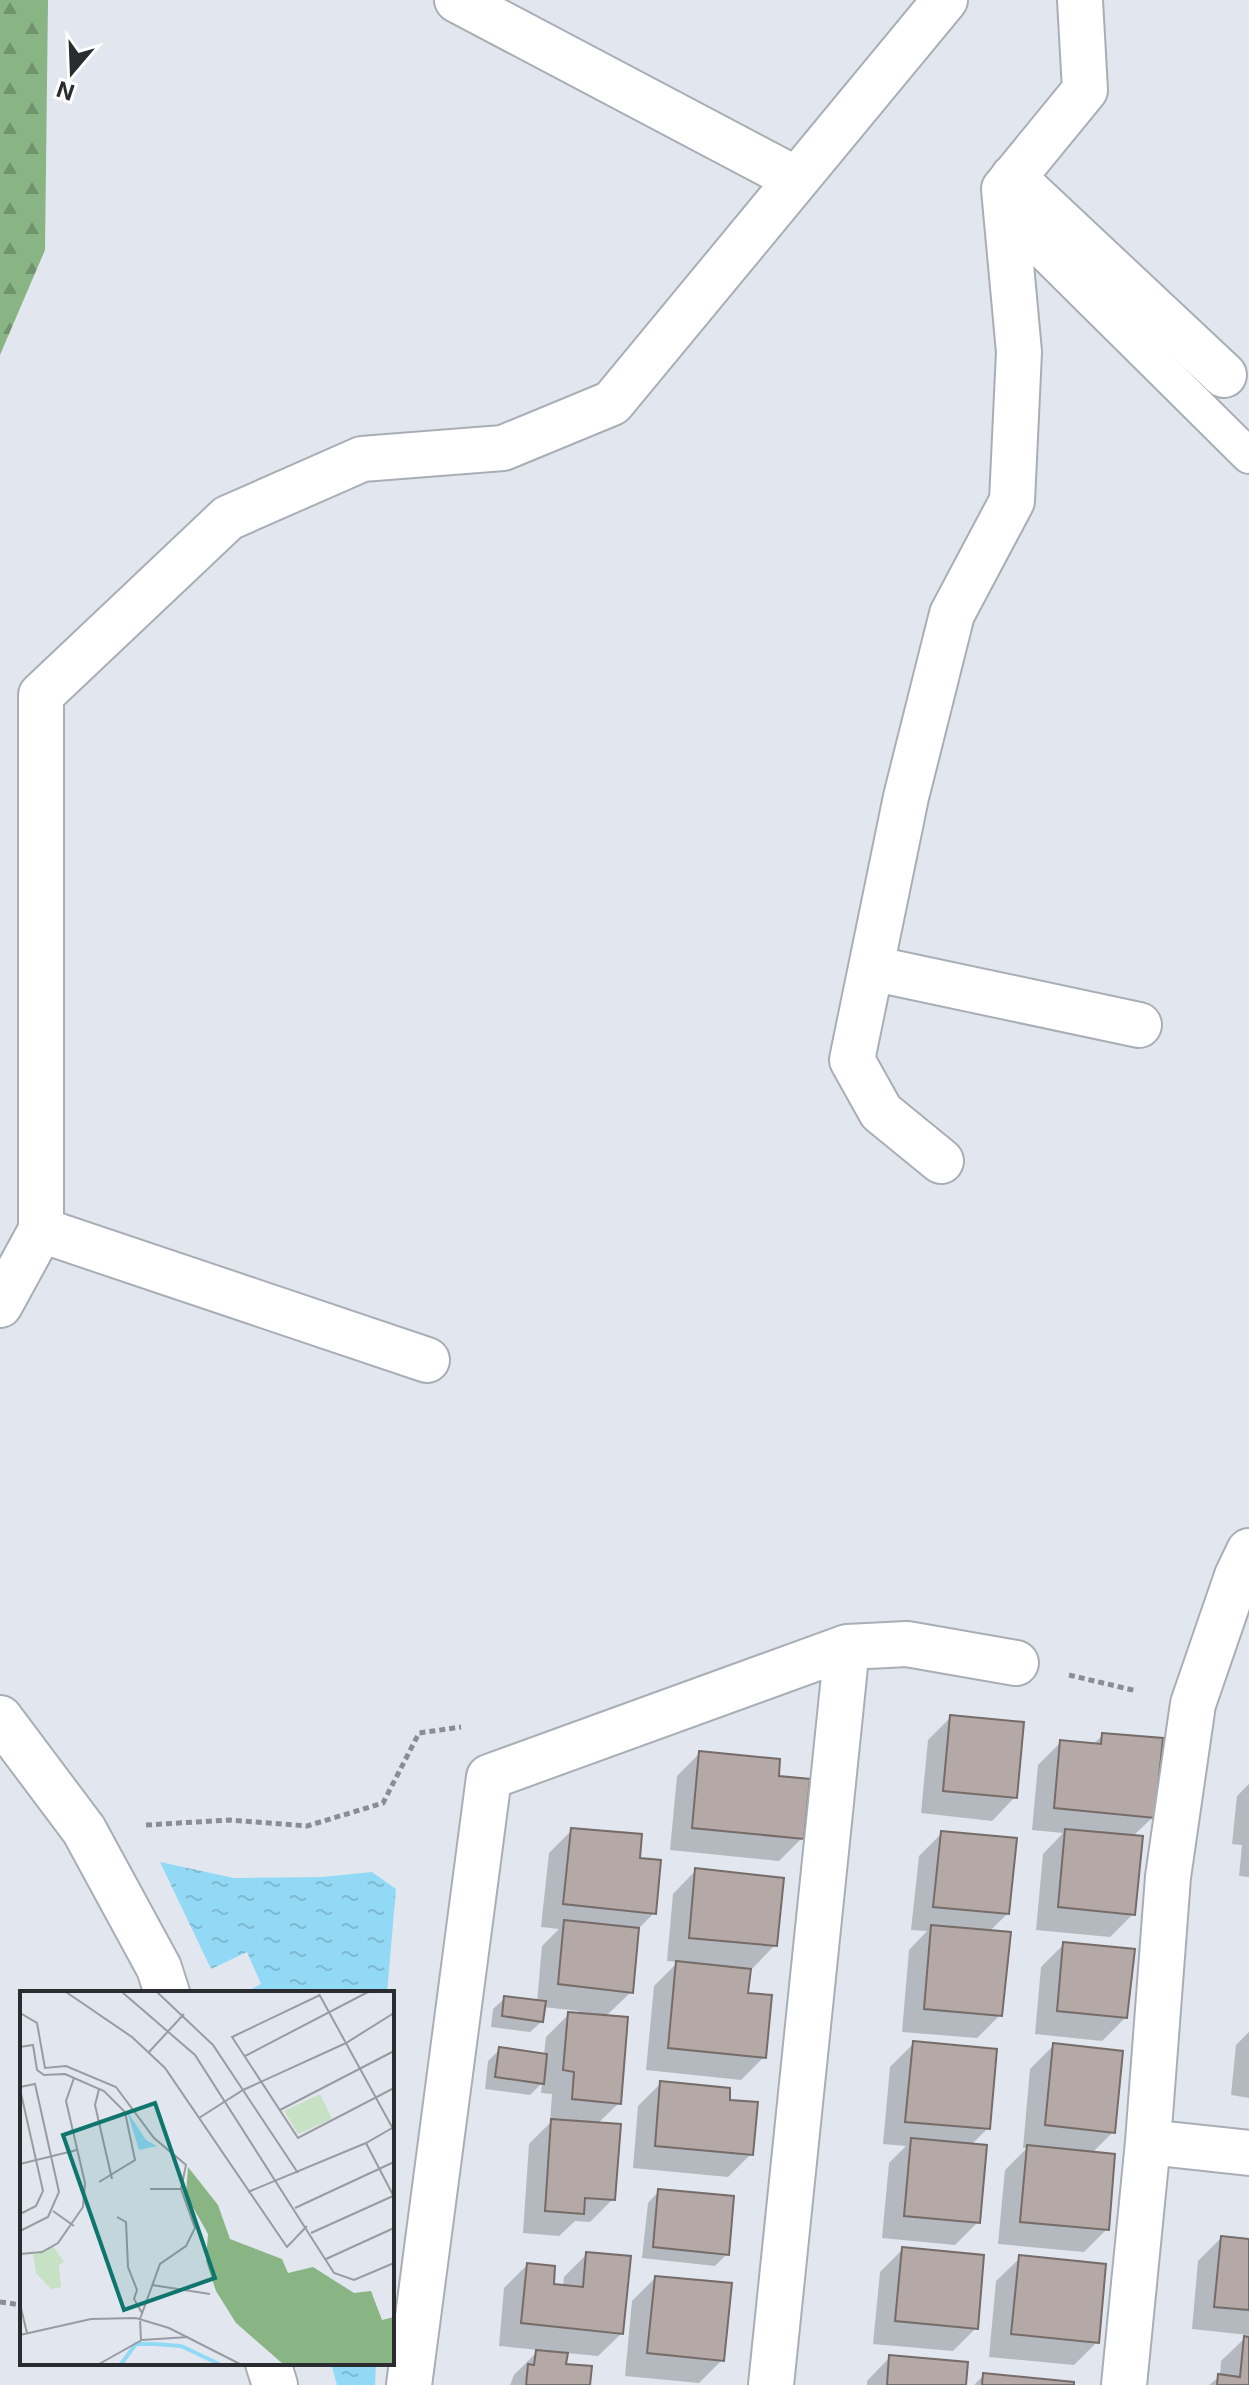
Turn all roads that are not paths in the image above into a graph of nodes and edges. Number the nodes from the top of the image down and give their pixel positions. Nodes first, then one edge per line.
1 (457, 0) edge
2 (945, 0) edge
3 (1080, 0) edge
4 (796, 179) junction
5 (1010, 197) junction
6 (1224, 375) dead end
7 (1249, 456) edge
8 (871, 968) junction
9 (1139, 1025) dead end
10 (941, 1161) dead end
11 (41, 1230) junction
12 (0, 1305) edge
13 (427, 1360) dead end
14 (1249, 1551) edge
15 (847, 1647) junction
16 (1016, 1663) road end
17 (0, 1718) edge
18 (166, 1991) edge
19 (1148, 2142) junction
20 (1249, 2153) edge
21 (269, 2365) edge
22 (275, 2385) edge
23 (409, 2385) edge
24 (771, 2385) edge
25 (1124, 2385) edge

1 - 4 street
2 - 4 street
3 - 5 street
4 - 11 street
5 - 6 street
5 - 7 lane
5 - 8 street
8 - 9 street
8 - 10 street
11 - 12 street
11 - 13 street
14 - 19 street
15 - 16 street
15 - 23 street
15 - 24 street
17 - 18 street
19 - 20 street
19 - 25 street
21 - 22 street

